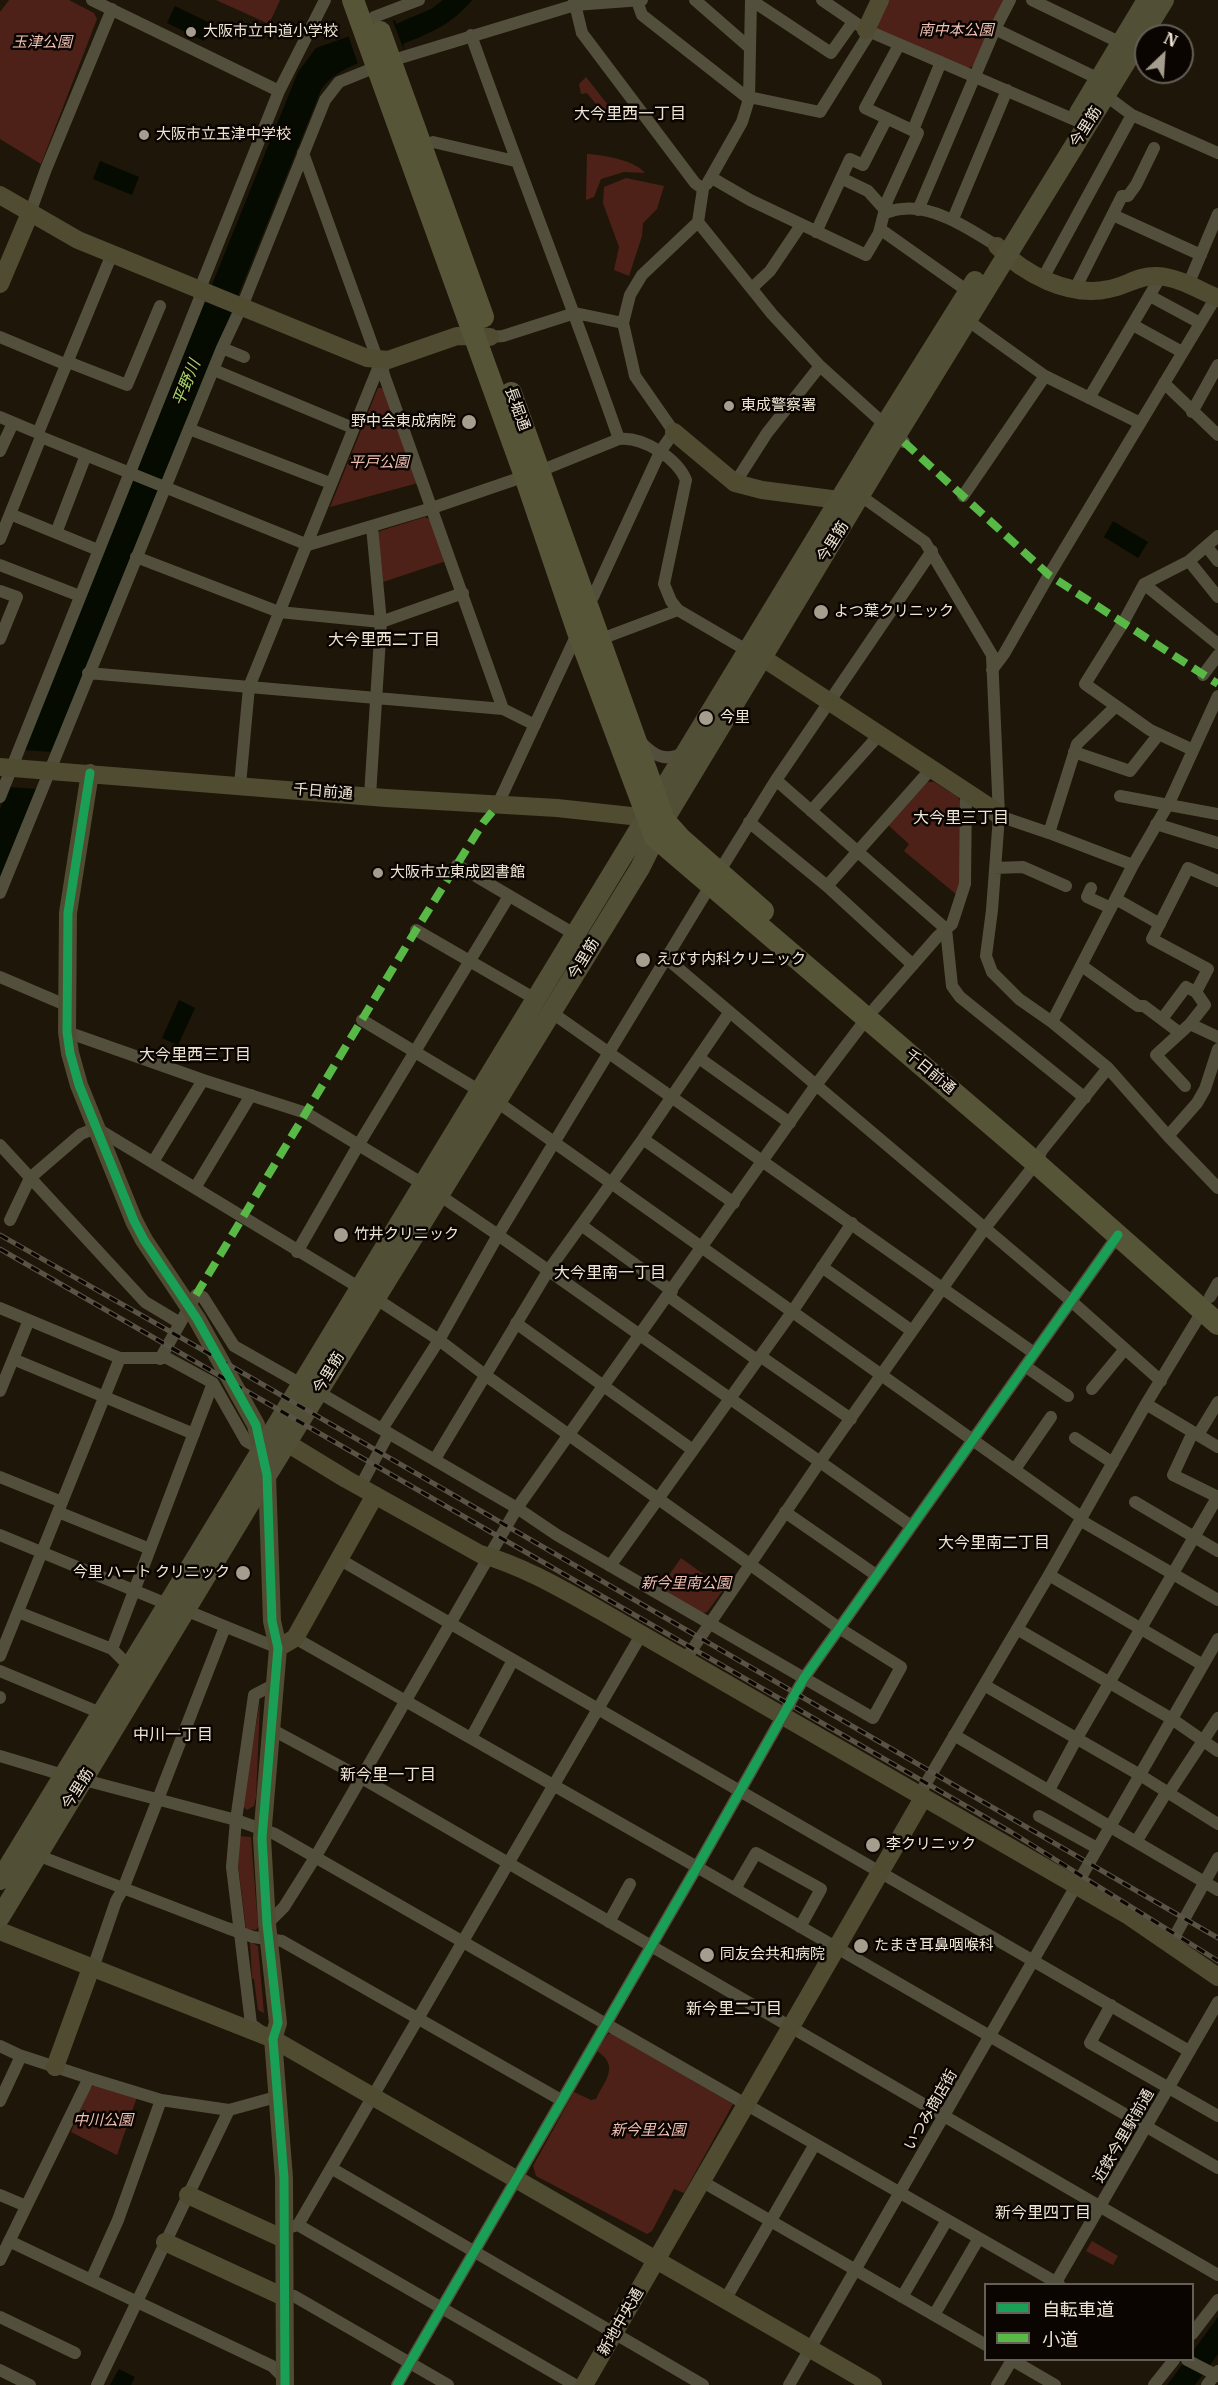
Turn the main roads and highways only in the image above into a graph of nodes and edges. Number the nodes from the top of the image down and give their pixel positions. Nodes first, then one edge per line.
1 (353, 0) edge
2 (1164, 0) edge
3 (1141, 2) edge
4 (371, 18) edge
5 (1102, 87) junction
6 (1002, 251) junction
7 (895, 434) junction
8 (533, 474) junction
9 (755, 654) junction
10 (656, 819) junction
11 (544, 1006) junction
12 (1039, 1157) junction
13 (1213, 1304) edge
14 (309, 1388) junction
15 (176, 1607) junction
16 (80, 1780) junction
17 (0, 1880) edge
18 (0, 1917) edge

1 - 4 highway, 長堀通
2 - 5 main road, 今里筋
3 - 5 main road, 今里筋
4 - 8 highway, 長堀通
5 - 6 main road, 今里筋
5 - 6 main road, 今里筋
6 - 7 main road, 今里筋
6 - 7 main road, 今里筋
7 - 9 main road, 今里筋
7 - 9 main road, 今里筋
8 - 10 highway, 長堀通
8 - 10 highway, 長堀通
9 - 10 main road, 今里筋
9 - 10 main road, 今里筋
10 - 11 main road, 今里筋
10 - 11 main road, 今里筋
10 - 12 highway, 千日前通
11 - 14 main road, 今里筋
12 - 13 highway, 千日前通
12 - 13 highway, 千日前通
14 - 15 main road, 今里筋
14 - 15 main road, 今里筋
15 - 16 main road, 今里筋
15 - 16 main road, 今里筋
16 - 17 main road, 今里筋
16 - 18 main road, 今里筋

